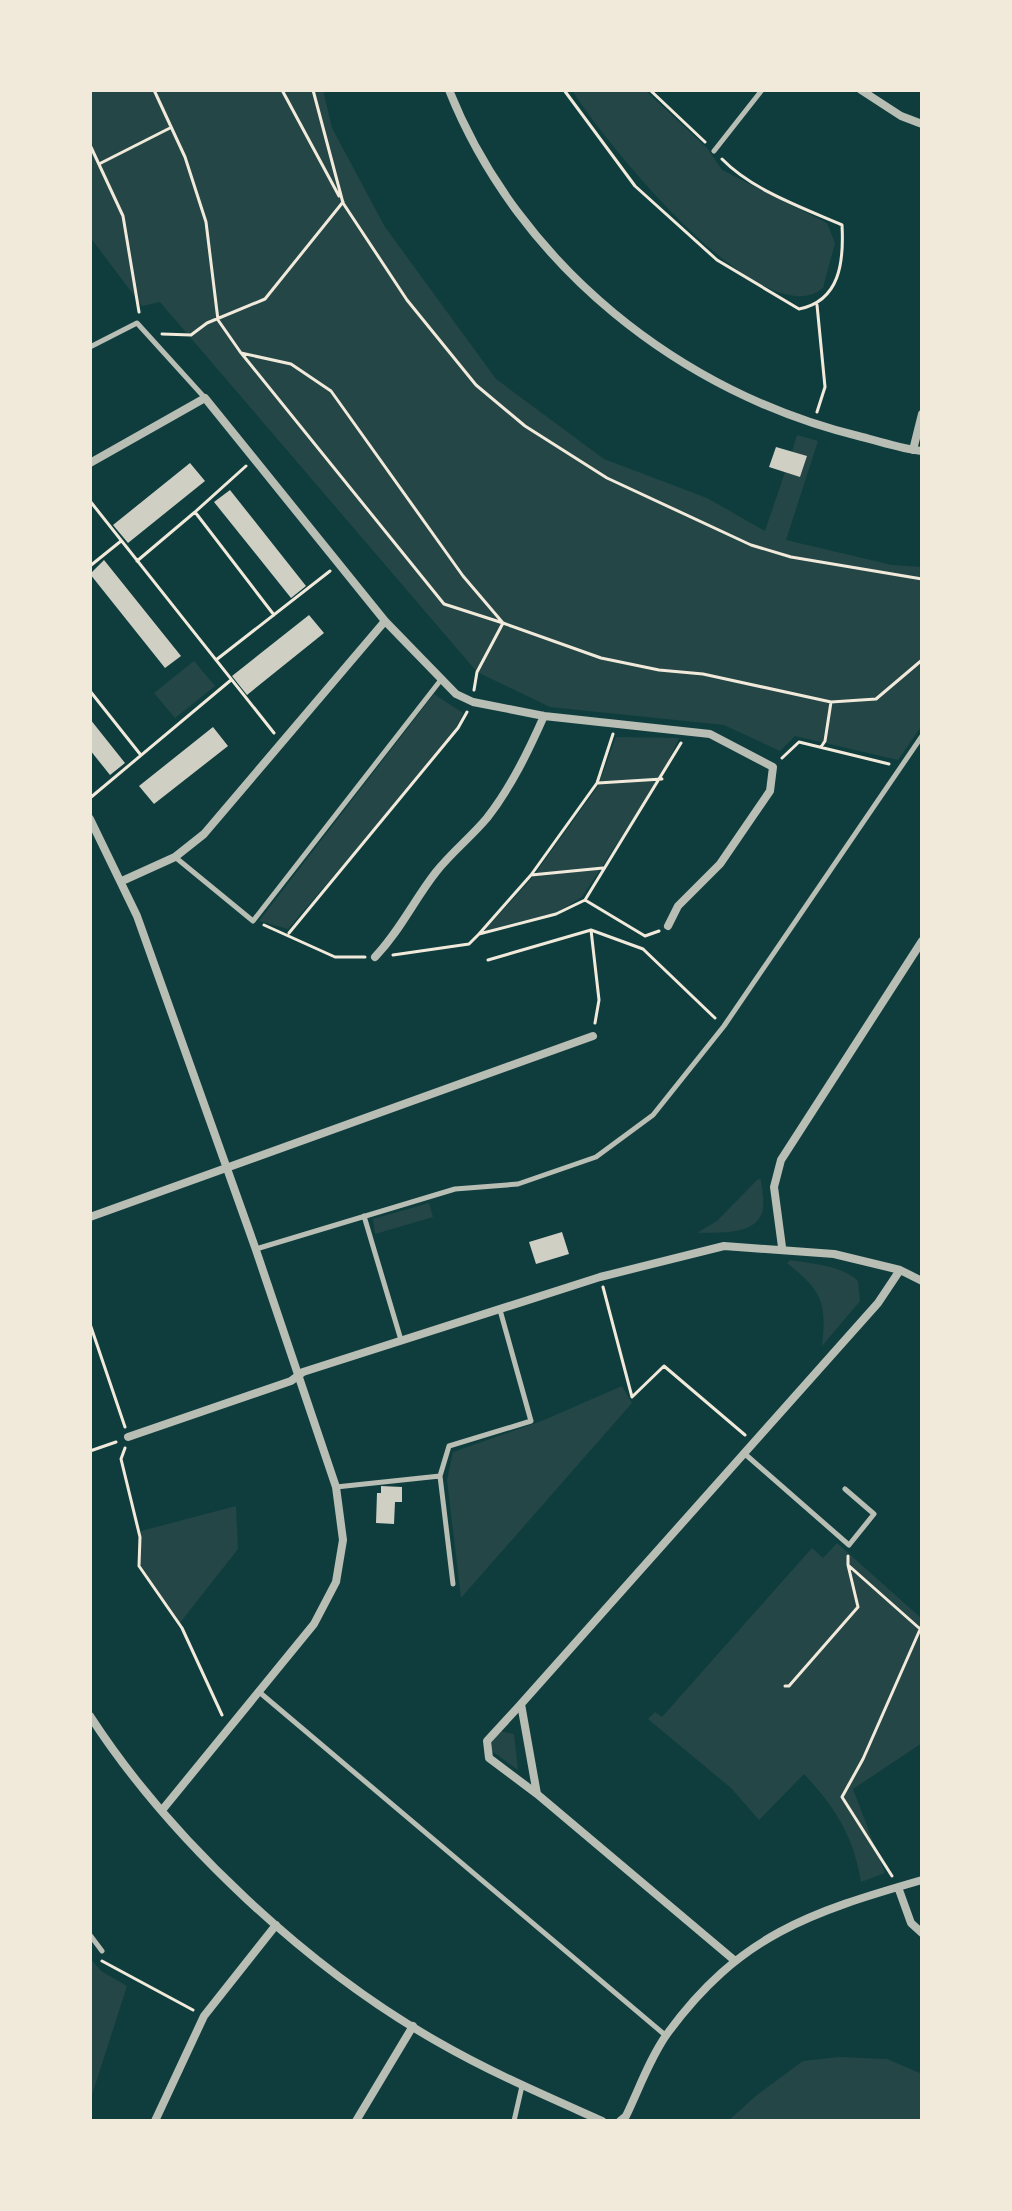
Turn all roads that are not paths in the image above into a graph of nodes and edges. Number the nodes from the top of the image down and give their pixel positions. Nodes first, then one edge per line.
1 (449, 90) edge
2 (762, 90) edge
3 (861, 90) edge
4 (922, 124) edge
5 (714, 151) road end
6 (132, 316) dead end
7 (137, 323) junction
8 (90, 347) edge
9 (205, 398) junction
10 (922, 414) edge
11 (918, 450) edge
12 (90, 463) edge
13 (385, 621) junction
14 (440, 681) junction
15 (544, 716) junction
16 (922, 736) edge
17 (90, 819) edge
18 (175, 857) junction
19 (122, 881) junction
20 (668, 926) road end
21 (922, 941) edge
22 (375, 957) road end
23 (593, 1036) road end
24 (225, 1169) junction
25 (364, 1216) junction
26 (90, 1217) edge
27 (782, 1247) junction
28 (256, 1250) junction
29 (900, 1270) junction
30 (922, 1281) edge
31 (500, 1310) junction
32 (401, 1341) junction
33 (298, 1377) junction
34 (128, 1437) road end
35 (744, 1453) junction
36 (440, 1476) junction
37 (336, 1487) junction
38 (845, 1489) dead end
39 (453, 1584) dead end
40 (258, 1691) junction
41 (521, 1704) junction
42 (90, 1716) edge
43 (537, 1794) junction
44 (163, 1809) junction
45 (922, 1880) edge
46 (898, 1887) junction
47 (276, 1925) junction
48 (922, 1933) edge
49 (90, 1935) edge
50 (102, 1951) dead end
51 (734, 1960) junction
52 (413, 2026) junction
53 (666, 2036) junction
54 (522, 2085) junction
55 (514, 2118) edge
56 (155, 2121) edge
57 (356, 2121) edge
58 (522, 2121) edge
59 (602, 2121) edge
60 (620, 2121) edge

1 - 11 street
2 - 5 lane
3 - 4 street
6 - 7 lane
7 - 8 lane
7 - 9 lane
9 - 12 street
9 - 13 street
10 - 11 street
13 - 14 street
13 - 18 street
14 - 15 street
14 - 18 lane
15 - 20 street
15 - 22 street
16 - 25 lane
17 - 19 street
18 - 19 street
19 - 24 street
21 - 27 street
23 - 24 street
24 - 26 street
24 - 28 street
25 - 28 lane
25 - 32 lane
27 - 29 street
27 - 31 street
28 - 33 street
29 - 30 street
29 - 35 street
31 - 32 street
31 - 36 lane
32 - 33 street
33 - 34 street
33 - 37 street
35 - 38 lane
35 - 41 street
36 - 37 lane
36 - 39 lane
37 - 40 street
40 - 44 street
40 - 53 lane
41 - 43 street
41 - 43 street
42 - 44 street
43 - 51 street
44 - 47 street
45 - 46 street
46 - 48 street
46 - 51 street
47 - 52 street
47 - 56 street
49 - 50 lane
51 - 53 street
52 - 54 street
52 - 57 street
53 - 60 street
54 - 55 lane
54 - 59 street
55 - 58 lane

